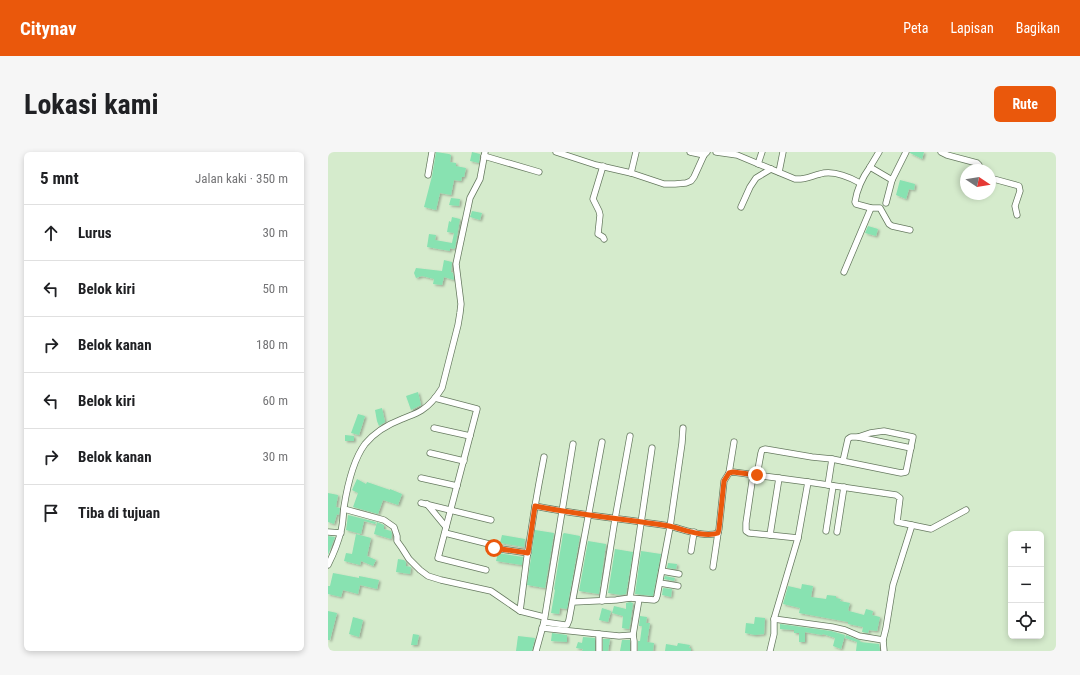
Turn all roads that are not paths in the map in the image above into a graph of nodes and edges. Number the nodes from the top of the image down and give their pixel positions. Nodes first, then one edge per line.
1 (432, 152) edge
2 (556, 152) edge
3 (636, 152) edge
4 (690, 152) edge
5 (716, 152) edge
6 (762, 152) edge
7 (783, 152) edge
8 (878, 152) edge
9 (906, 152) edge
10 (941, 152) edge
11 (484, 154) edge
12 (705, 154) edge
13 (758, 164) junction
14 (978, 164) edge
15 (603, 166) junction
16 (870, 167) junction
17 (771, 169) junction
18 (539, 172) dead end
19 (779, 172) junction
20 (631, 173) junction
21 (428, 175) dead end
22 (892, 180) junction
23 (996, 180) edge
24 (860, 183) junction
25 (886, 203) dead end
26 (741, 207) dead end
27 (871, 208) junction
28 (1017, 215) dead end
29 (910, 230) dead end
30 (604, 239) dead end
31 (844, 272) dead end
32 (435, 398) junction
33 (434, 428) dead end
34 (683, 428) dead end
35 (884, 431) junction
36 (470, 436) junction
37 (630, 436) dead end
38 (858, 437) junction
39 (602, 442) dead end
40 (734, 442) dead end
41 (881, 442) junction
42 (573, 444) dead end
43 (652, 448) dead end
44 (911, 448) junction
45 (430, 453) dead end
46 (544, 457) dead end
47 (832, 459) junction
48 (464, 461) junction
49 (842, 461) junction
50 (729, 473) junction
51 (755, 475) junction
52 (421, 478) dead end
53 (779, 478) junction
54 (808, 482) junction
55 (831, 485) junction
56 (457, 486) junction
57 (844, 488) junction
58 (535, 506) junction
59 (344, 509) junction
60 (451, 510) junction
61 (966, 510) dead end
62 (562, 511) junction
63 (589, 515) junction
64 (615, 518) junction
65 (491, 520) dead end
66 (641, 523) junction
67 (912, 525) junction
68 (670, 527) junction
69 (445, 530) junction
70 (826, 531) dead end
71 (328, 532) edge
72 (694, 532) junction
73 (837, 532) dead end
74 (341, 533) junction
75 (718, 533) junction
76 (770, 535) junction
77 (798, 538) junction
78 (489, 544) dead end
79 (494, 548) dead end
80 (691, 551) dead end
81 (528, 553) junction
82 (328, 565) edge
83 (713, 567) dead end
84 (486, 570) dead end
85 (662, 571) junction
86 (679, 574) dead end
87 (660, 583) junction
88 (678, 586) dead end
89 (630, 598) junction
90 (639, 598) junction
91 (602, 601) junction
92 (573, 602) junction
93 (520, 611) junction
94 (544, 619) junction
95 (774, 619) junction
96 (542, 628) junction
97 (599, 634) junction
98 (633, 635) junction
99 (883, 640) junction
100 (536, 651) edge
101 (599, 651) edge
102 (634, 651) edge
103 (770, 651) edge
104 (884, 651) edge

1 - 21 street
2 - 15 street
3 - 20 street
4 - 12 street
5 - 13 street
6 - 13 street
7 - 19 street
8 - 16 street
9 - 22 street
10 - 14 street
11 - 18 street
11 - 32 street
12 - 20 street
13 - 17 street
15 - 20 street
15 - 30 street
16 - 22 street
16 - 24 street
17 - 19 street
17 - 26 street
19 - 24 street
22 - 25 street
23 - 28 street
24 - 27 street
27 - 29 street
27 - 31 street
32 - 36 street
32 - 59 street
33 - 36 street
34 - 68 street
35 - 38 street
35 - 41 street
35 - 44 street
36 - 48 street
37 - 64 street
38 - 41 street
38 - 49 street
39 - 63 street
40 - 50 street
41 - 44 street
42 - 62 street
43 - 66 street
44 - 49 street
45 - 48 street
46 - 58 street
47 - 49 street
47 - 51 street
47 - 55 street
48 - 56 street
50 - 51 street
50 - 75 street
51 - 53 street
51 - 76 street
52 - 56 street
53 - 54 street
53 - 76 street
54 - 55 street
54 - 77 street
55 - 57 street
55 - 70 street
56 - 60 street
57 - 67 street
57 - 73 street
58 - 62 street
58 - 81 street
59 - 74 street
59 - 93 street
60 - 65 street
60 - 69 street
60 - 69 street
61 - 67 street
62 - 63 street
62 - 94 street
63 - 64 street
63 - 92 street
64 - 66 street
64 - 91 street
66 - 68 street
66 - 89 street
67 - 99 street
68 - 72 street
68 - 85 street
69 - 78 street
69 - 84 street
71 - 74 street
72 - 75 street
72 - 80 street
74 - 82 street
75 - 83 street
76 - 77 street
77 - 95 street
79 - 81 street
81 - 93 street
85 - 86 street
85 - 87 street
87 - 88 street
87 - 90 street
89 - 90 street
89 - 91 street
90 - 98 street
91 - 92 street
92 - 94 street
93 - 94 street
94 - 96 street
95 - 99 street
95 - 103 street
96 - 97 street
96 - 100 street
97 - 98 street
97 - 101 street
98 - 102 street
99 - 104 street

